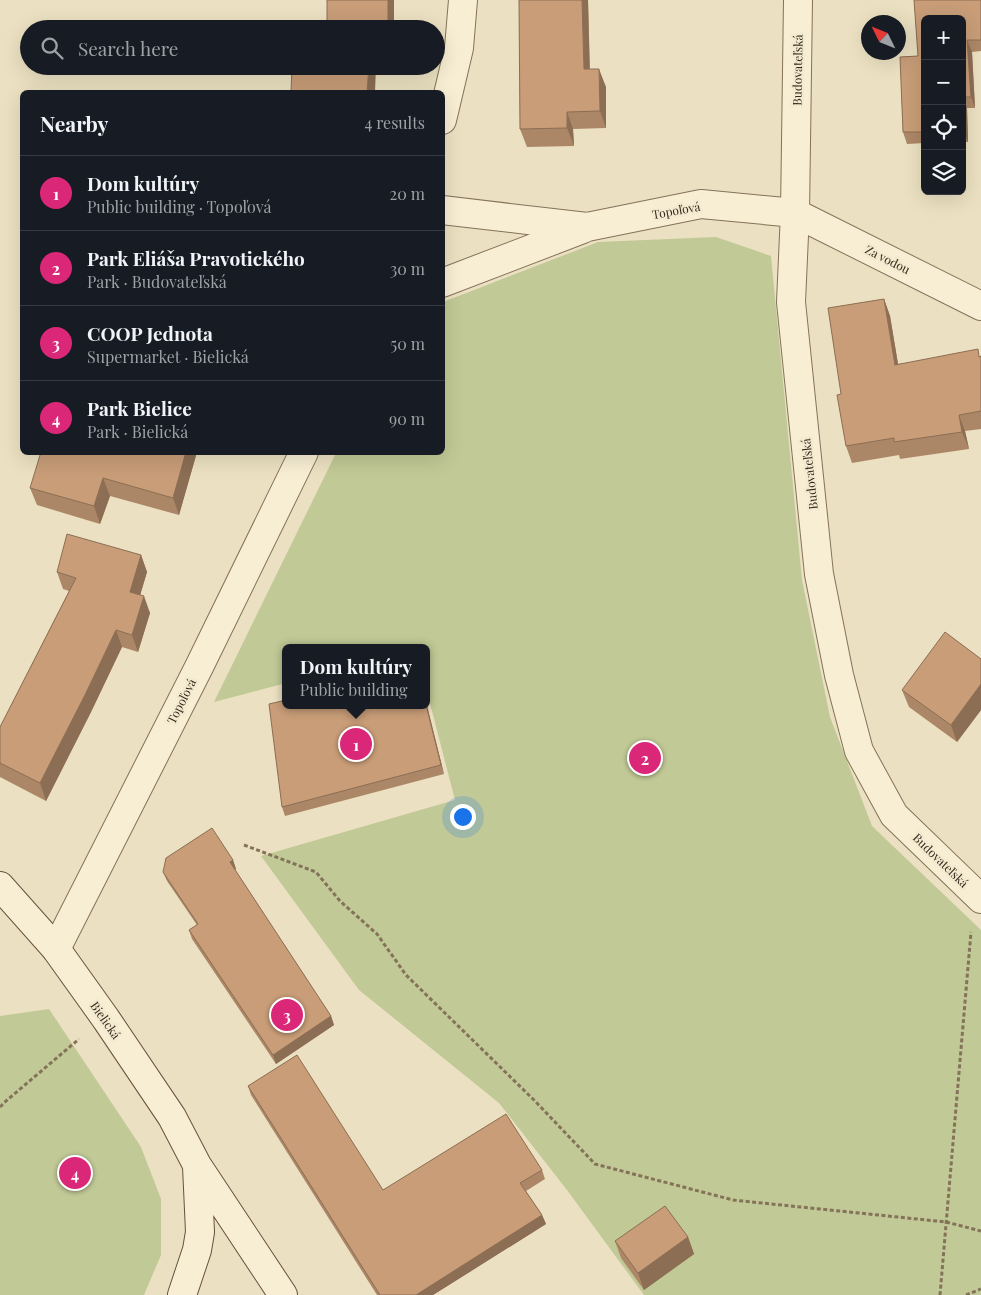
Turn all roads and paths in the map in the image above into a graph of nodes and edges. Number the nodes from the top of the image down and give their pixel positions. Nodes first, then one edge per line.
1 (463, 0) edge
2 (798, 0) edge
3 (445, 107) edge
4 (445, 210) edge
5 (795, 213) junction
6 (587, 227) junction
7 (445, 282) edge
8 (981, 306) edge
9 (303, 455) edge
10 (244, 845) dead end
11 (0, 886) edge
12 (978, 896) edge
13 (56, 948) junction
14 (83, 1035) dead end
15 (0, 1107) edge
16 (197, 1164) junction
17 (946, 1222) junction
18 (981, 1231) edge
19 (981, 1290) edge
20 (182, 1295) edge
21 (283, 1295) edge
22 (940, 1295) edge
23 (966, 1295) edge

1 - 3 street
2 - 5 street, Budovateľská
4 - 6 street, Topoľová
5 - 6 street, Topoľová
5 - 8 street, Za vodou
5 - 12 street, Budovateľská
6 - 7 street, Topoľová
9 - 13 street, Topoľová
10 - 17 path
11 - 13 street, Bielická
12 - 17 path
13 - 16 street, Bielická
14 - 15 path
16 - 20 street, Bielická
16 - 21 street, Bielická
17 - 18 path
17 - 22 path
19 - 23 path

